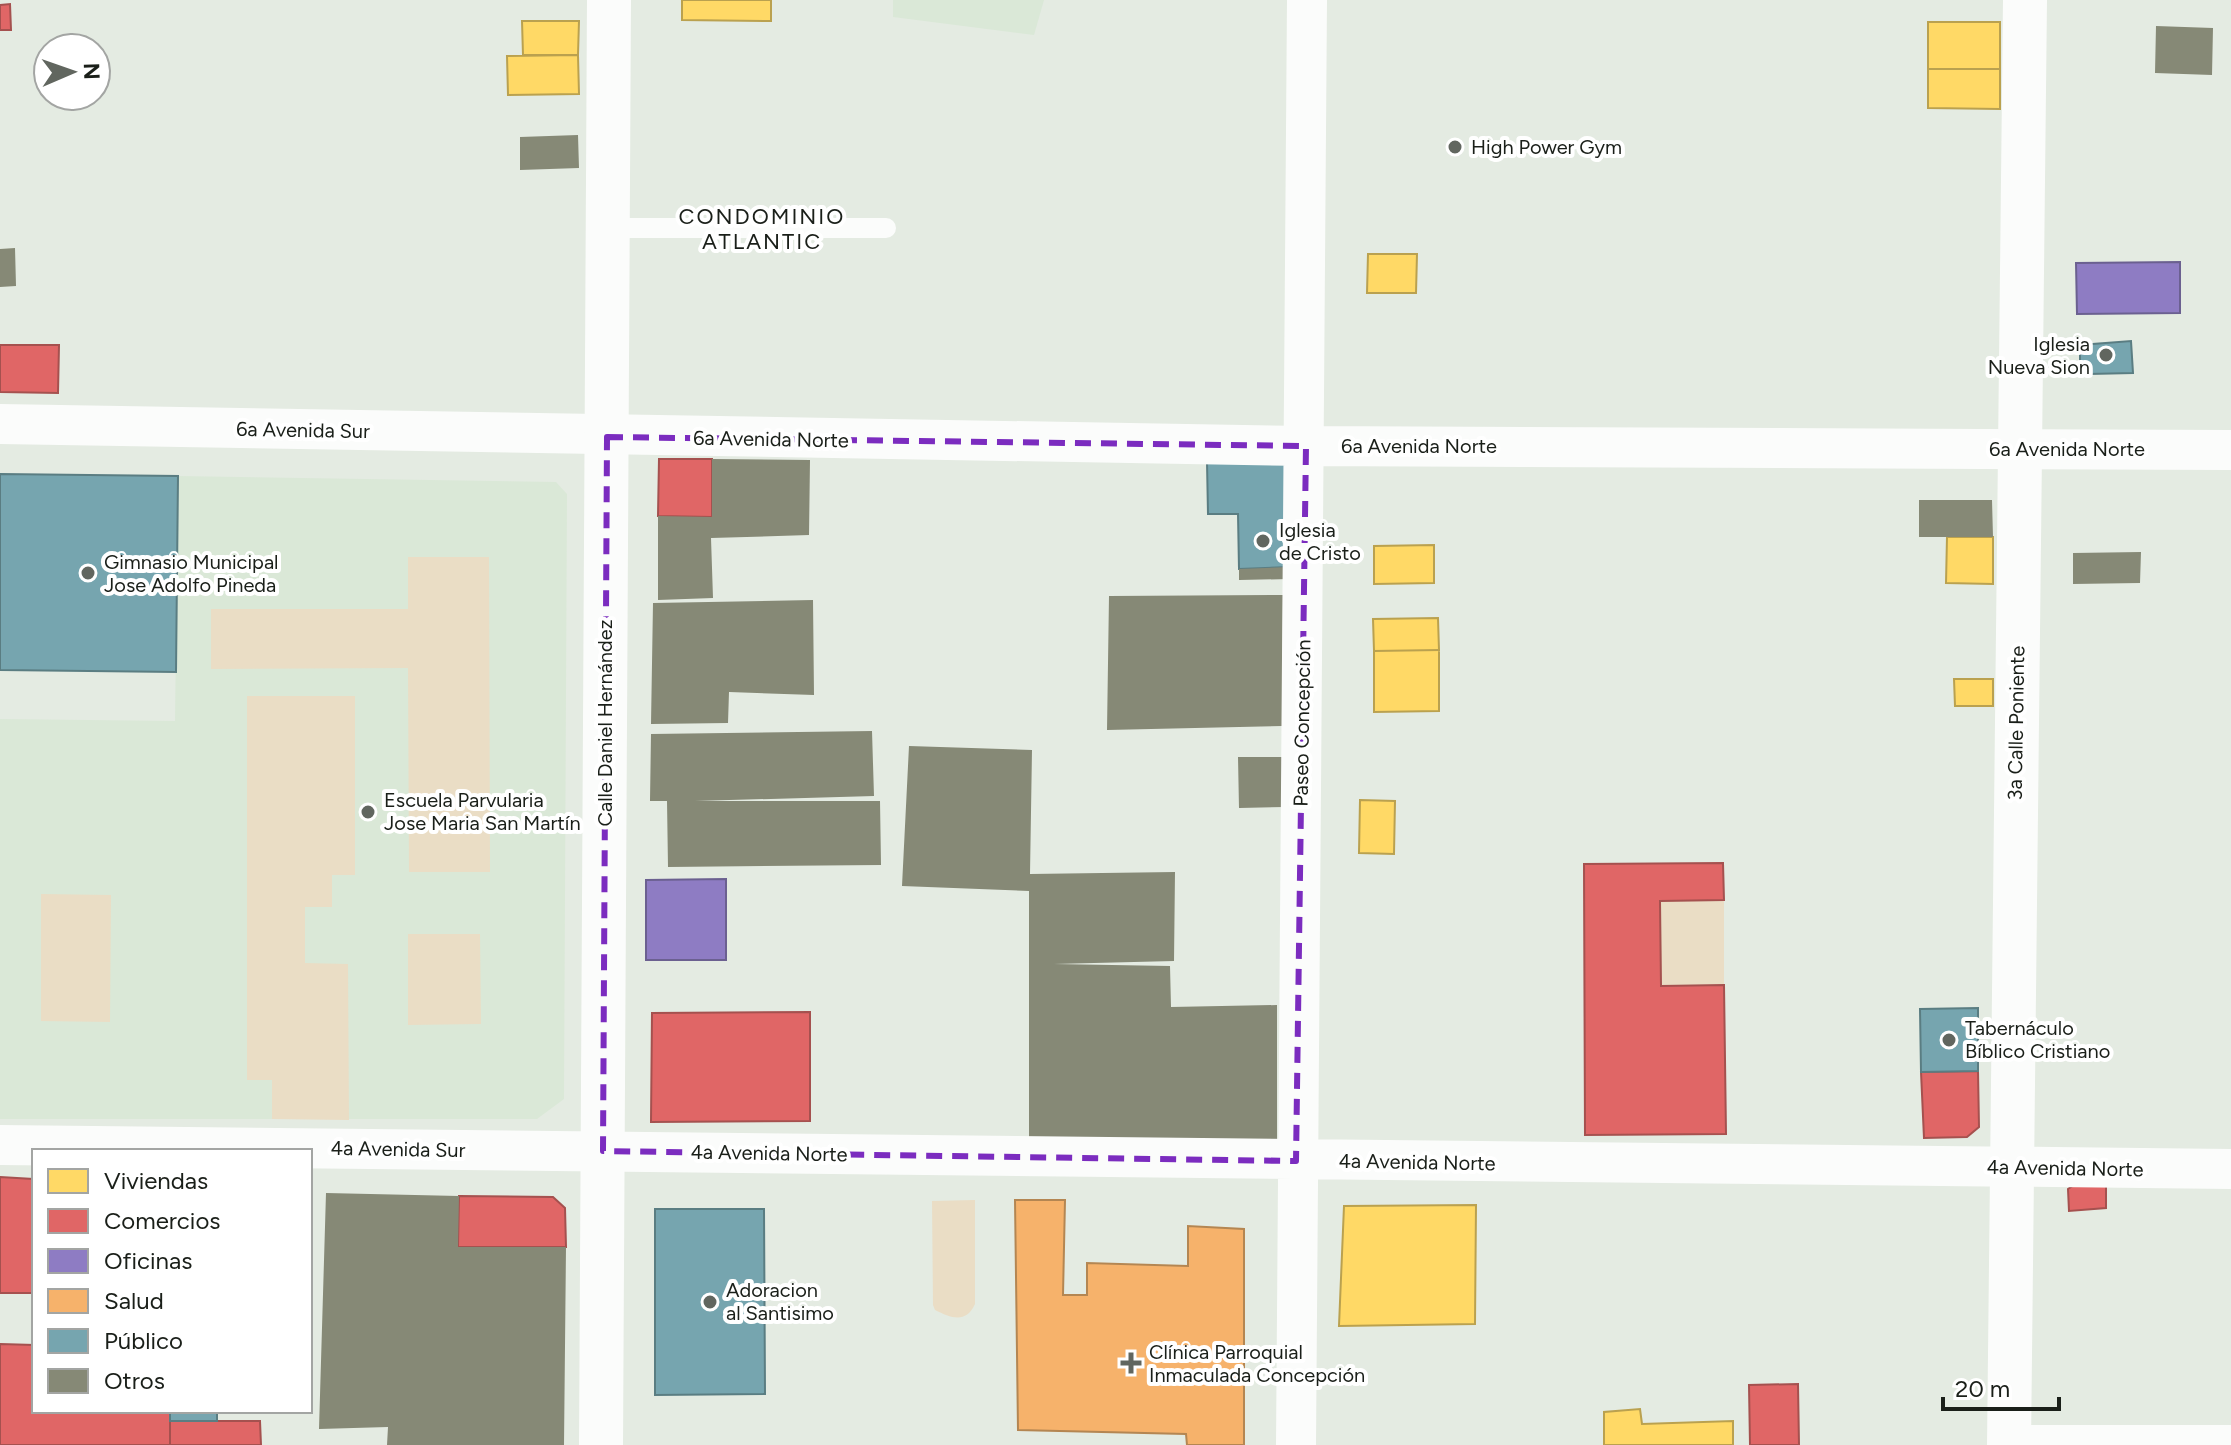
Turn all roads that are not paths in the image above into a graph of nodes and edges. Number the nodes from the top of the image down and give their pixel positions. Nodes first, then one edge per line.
1 (609, 0) edge
2 (1307, 0) edge
3 (2025, 0) edge
4 (608, 228) junction
5 (886, 228) dead end
6 (0, 424) edge
7 (607, 437) junction
8 (1306, 446) junction
9 (2020, 449) junction
10 (2231, 450) edge
11 (0, 1145) edge
12 (603, 1151) junction
13 (1296, 1161) junction
14 (2010, 1167) junction
15 (2231, 1169) edge
16 (2231, 1435) edge
17 (2009, 1440) edge
18 (601, 1445) edge
19 (1296, 1445) edge

1 - 4 street, Calle Daniel Hernández
2 - 8 street, Paseo Concepción
3 - 9 street, 3a Calle Poniente
4 - 5 lane
4 - 7 street, Calle Daniel Hernández
6 - 7 street, 6a Avenida Sur
7 - 8 street, 6a Avenida Norte
7 - 12 street, Calle Daniel Hernández
8 - 9 street, 6a Avenida Norte
8 - 13 street, Paseo Concepción
9 - 10 street, 6a Avenida Norte
9 - 14 street, 3a Calle Poniente
11 - 12 street, 4a Avenida Sur
12 - 13 street, 4a Avenida Norte
12 - 18 street, Calle Daniel Hernández
13 - 14 street, 4a Avenida Norte
13 - 19 street, Paseo Concepción
14 - 15 street, 4a Avenida Norte
14 - 17 street, 3a Calle Poniente
16 - 17 lane

